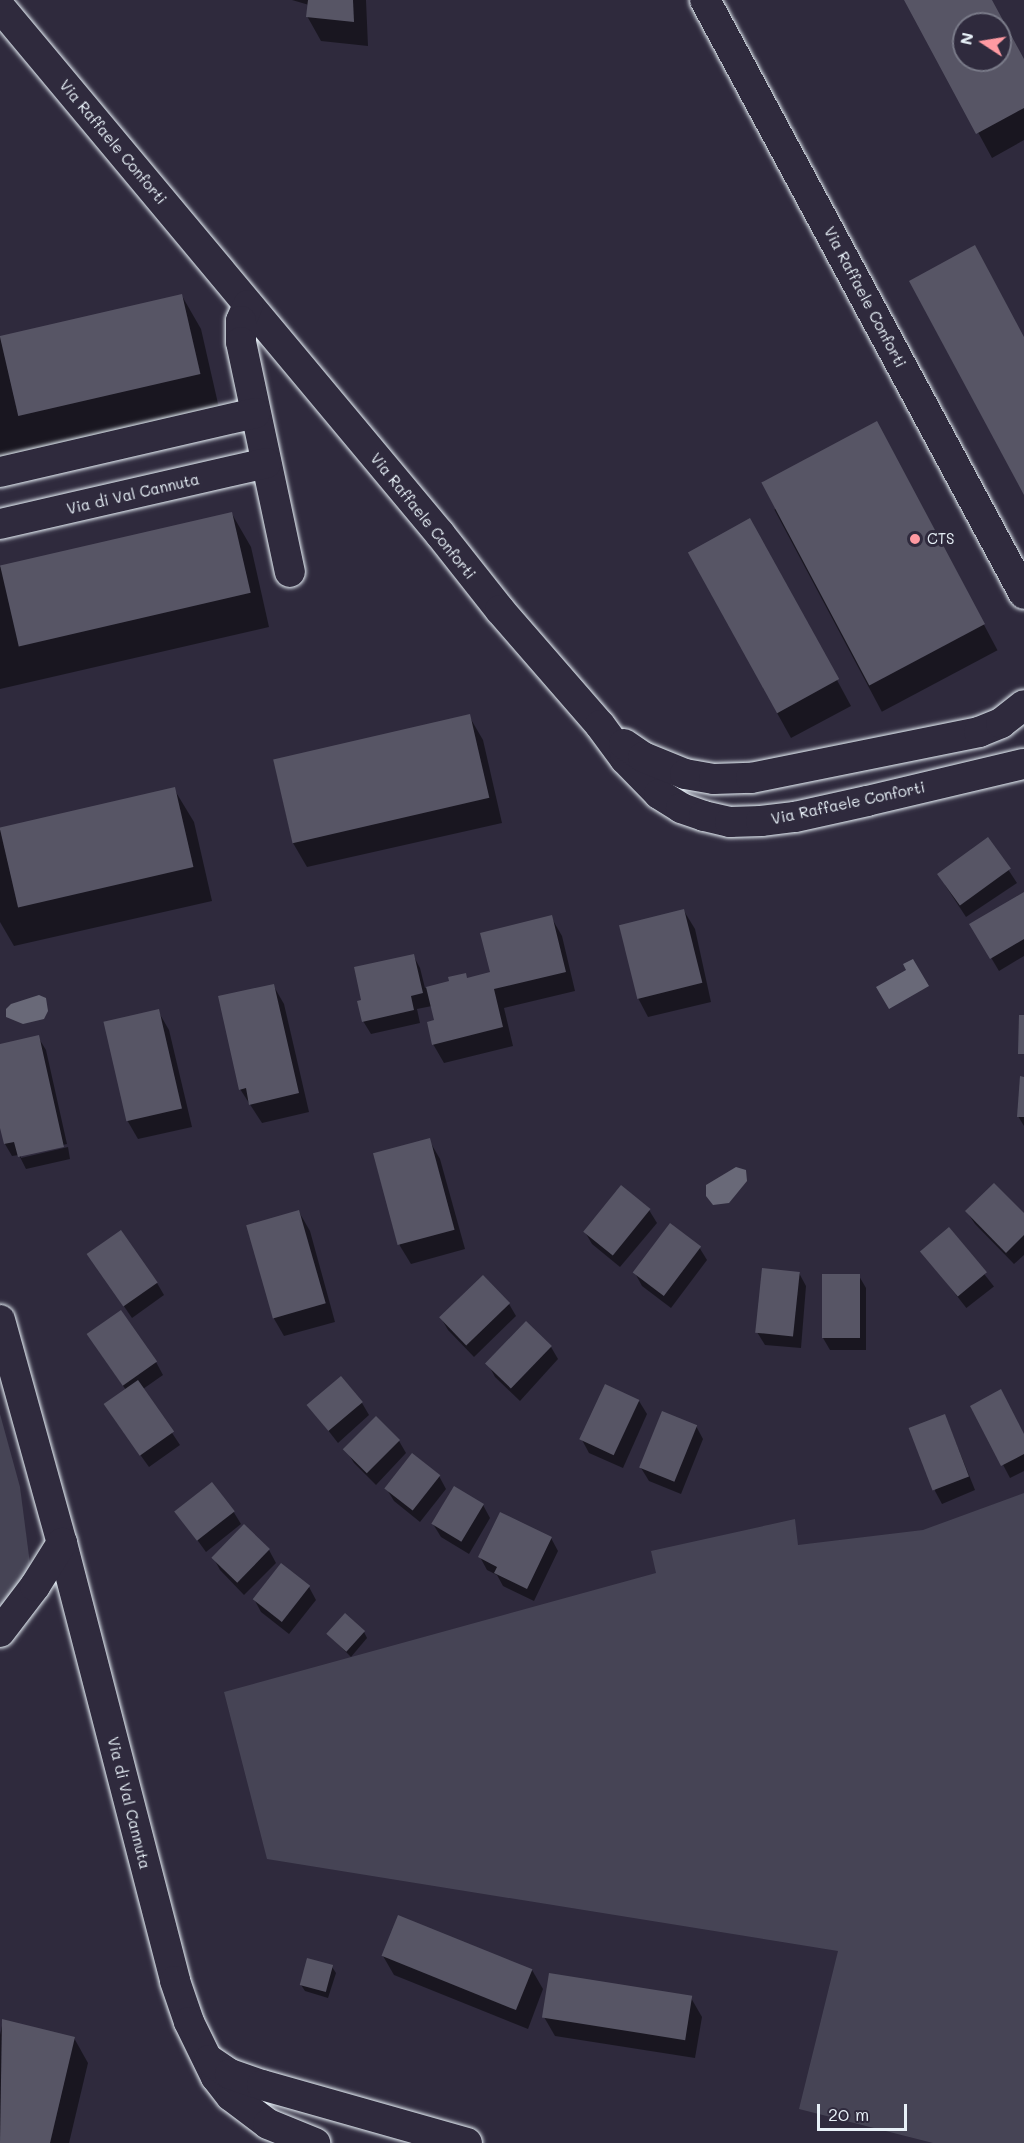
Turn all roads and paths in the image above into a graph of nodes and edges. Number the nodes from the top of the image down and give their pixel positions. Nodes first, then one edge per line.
1 (705, 0) edge
2 (0, 7) edge
3 (248, 305) junction
4 (255, 412) junction
5 (266, 463) junction
6 (0, 471) edge
7 (0, 524) edge
8 (290, 572) dead end
9 (1024, 594) edge
10 (1024, 705) edge
11 (600, 725) junction
12 (1024, 764) edge
13 (0, 1320) edge
14 (62, 1543) junction
15 (0, 1632) edge
16 (207, 2059) junction
17 (323, 2103) junction
18 (314, 2143) edge
19 (467, 2143) edge

1 - 9 street, Via Raffaele Conforti
2 - 3 street, Via Raffaele Conforti
3 - 4 street
3 - 11 street, Via Raffaele Conforti
4 - 5 street
4 - 6 street
5 - 7 street, Via di Val Cannuta
5 - 8 street
10 - 11 street, Via Raffaele Conforti
11 - 12 street, Via Raffaele Conforti
13 - 14 street, Via di Val Cannuta
14 - 15 street
14 - 16 street, Via di Val Cannuta
16 - 17 street
16 - 18 street, Via di Val Cannuta
17 - 18 street
17 - 19 street

